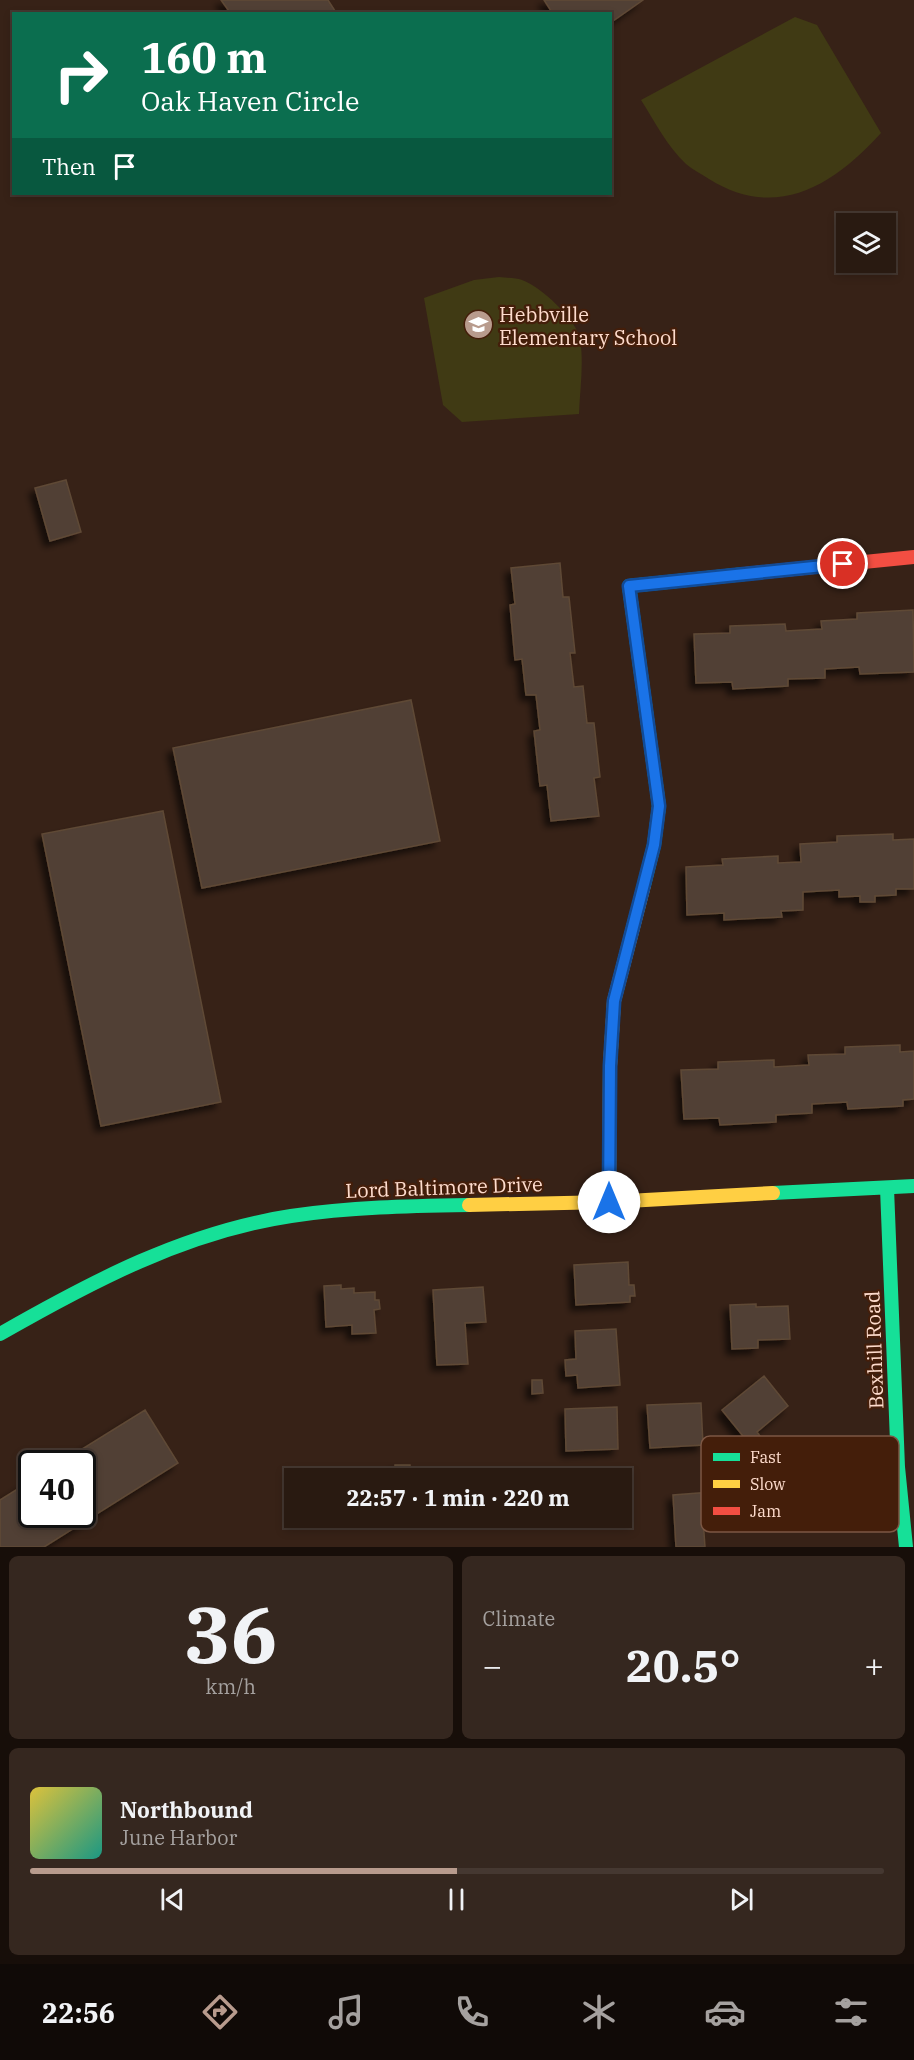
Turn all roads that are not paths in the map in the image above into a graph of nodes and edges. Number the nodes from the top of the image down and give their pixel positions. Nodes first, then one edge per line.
1 (914, 557) edge
2 (914, 1186) edge
3 (887, 1188) junction
4 (609, 1202) junction
5 (0, 1334) edge
6 (897, 1436) edge
7 (899, 1477) edge
8 (906, 1547) edge

1 - 4 street
2 - 3 street, Lord Baltimore Drive
3 - 4 street, Lord Baltimore Drive
3 - 6 street, Bexhill Road
4 - 5 street, Lord Baltimore Drive
7 - 8 street, Bexhill Road

